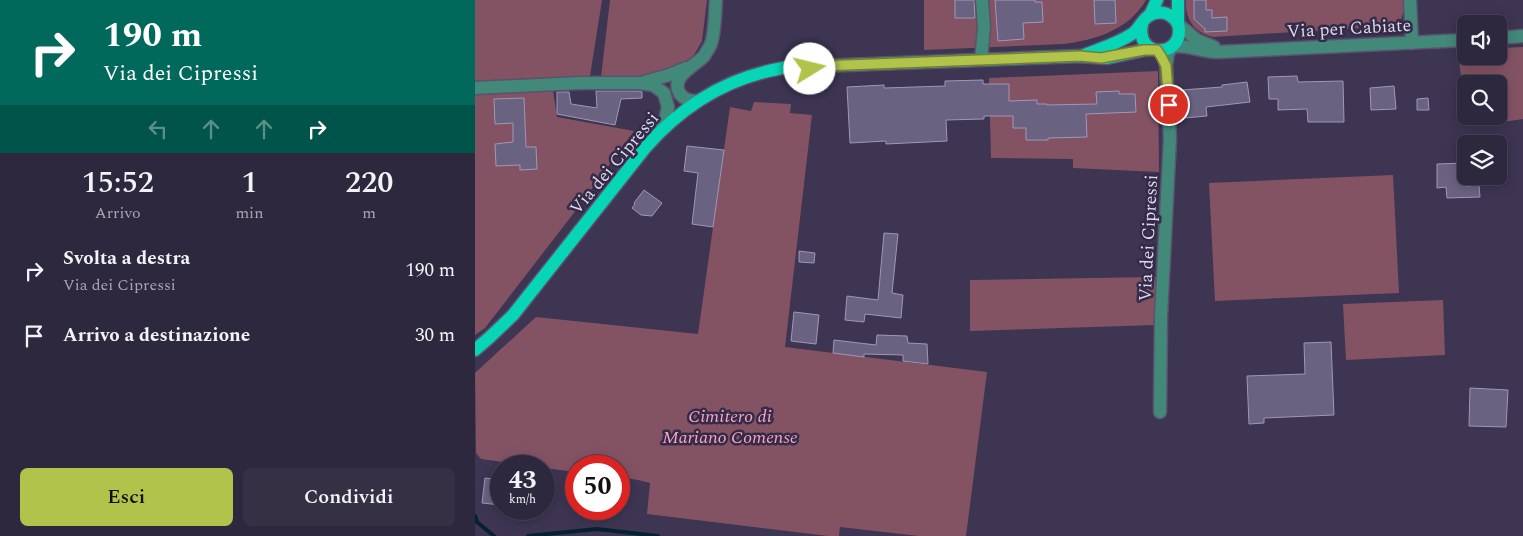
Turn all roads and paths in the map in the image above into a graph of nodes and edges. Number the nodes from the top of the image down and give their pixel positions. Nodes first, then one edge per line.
1 (717, 0) edge
2 (982, 0) edge
3 (1157, 0) edge
4 (1178, 0) edge
5 (1410, 0) edge
6 (1146, 19) junction
7 (1178, 24) junction
8 (1523, 36) edge
9 (1507, 37) edge
10 (1457, 40) edge
11 (1412, 43) junction
12 (1173, 46) junction
13 (1154, 50) junction
14 (1234, 50) junction
15 (1080, 56) junction
16 (981, 60) junction
17 (693, 65) junction
18 (820, 66) junction
19 (1166, 66) junction
20 (639, 83) junction
21 (475, 88) edge
22 (697, 101) junction
23 (659, 132) junction
24 (475, 350) edge
25 (475, 356) edge
26 (1160, 412) dead end

1 - 17 street
2 - 16 street
3 - 6 main road
4 - 7 main road
5 - 11 street
6 - 7 main road
6 - 13 main road
6 - 15 main road, Via dei Cipressi
7 - 12 main road
7 - 14 street
8 - 9 street
10 - 11 street, Via per Cabiate
11 - 14 street, Via per Cabiate
12 - 13 main road
12 - 14 street
12 - 19 street, Via dei Cipressi
13 - 15 main road, Via dei Cipressi
13 - 19 street, Via dei Cipressi
15 - 16 main road, Via dei Cipressi
16 - 18 main road, Via dei Cipressi
17 - 20 street
17 - 22 street
18 - 22 main road, Via dei Cipressi
18 - 25 main road, Via dei Cipressi
19 - 26 street, Via dei Cipressi
20 - 21 street
20 - 23 street
22 - 23 main road, Via dei Cipressi
23 - 24 main road, Via dei Cipressi

